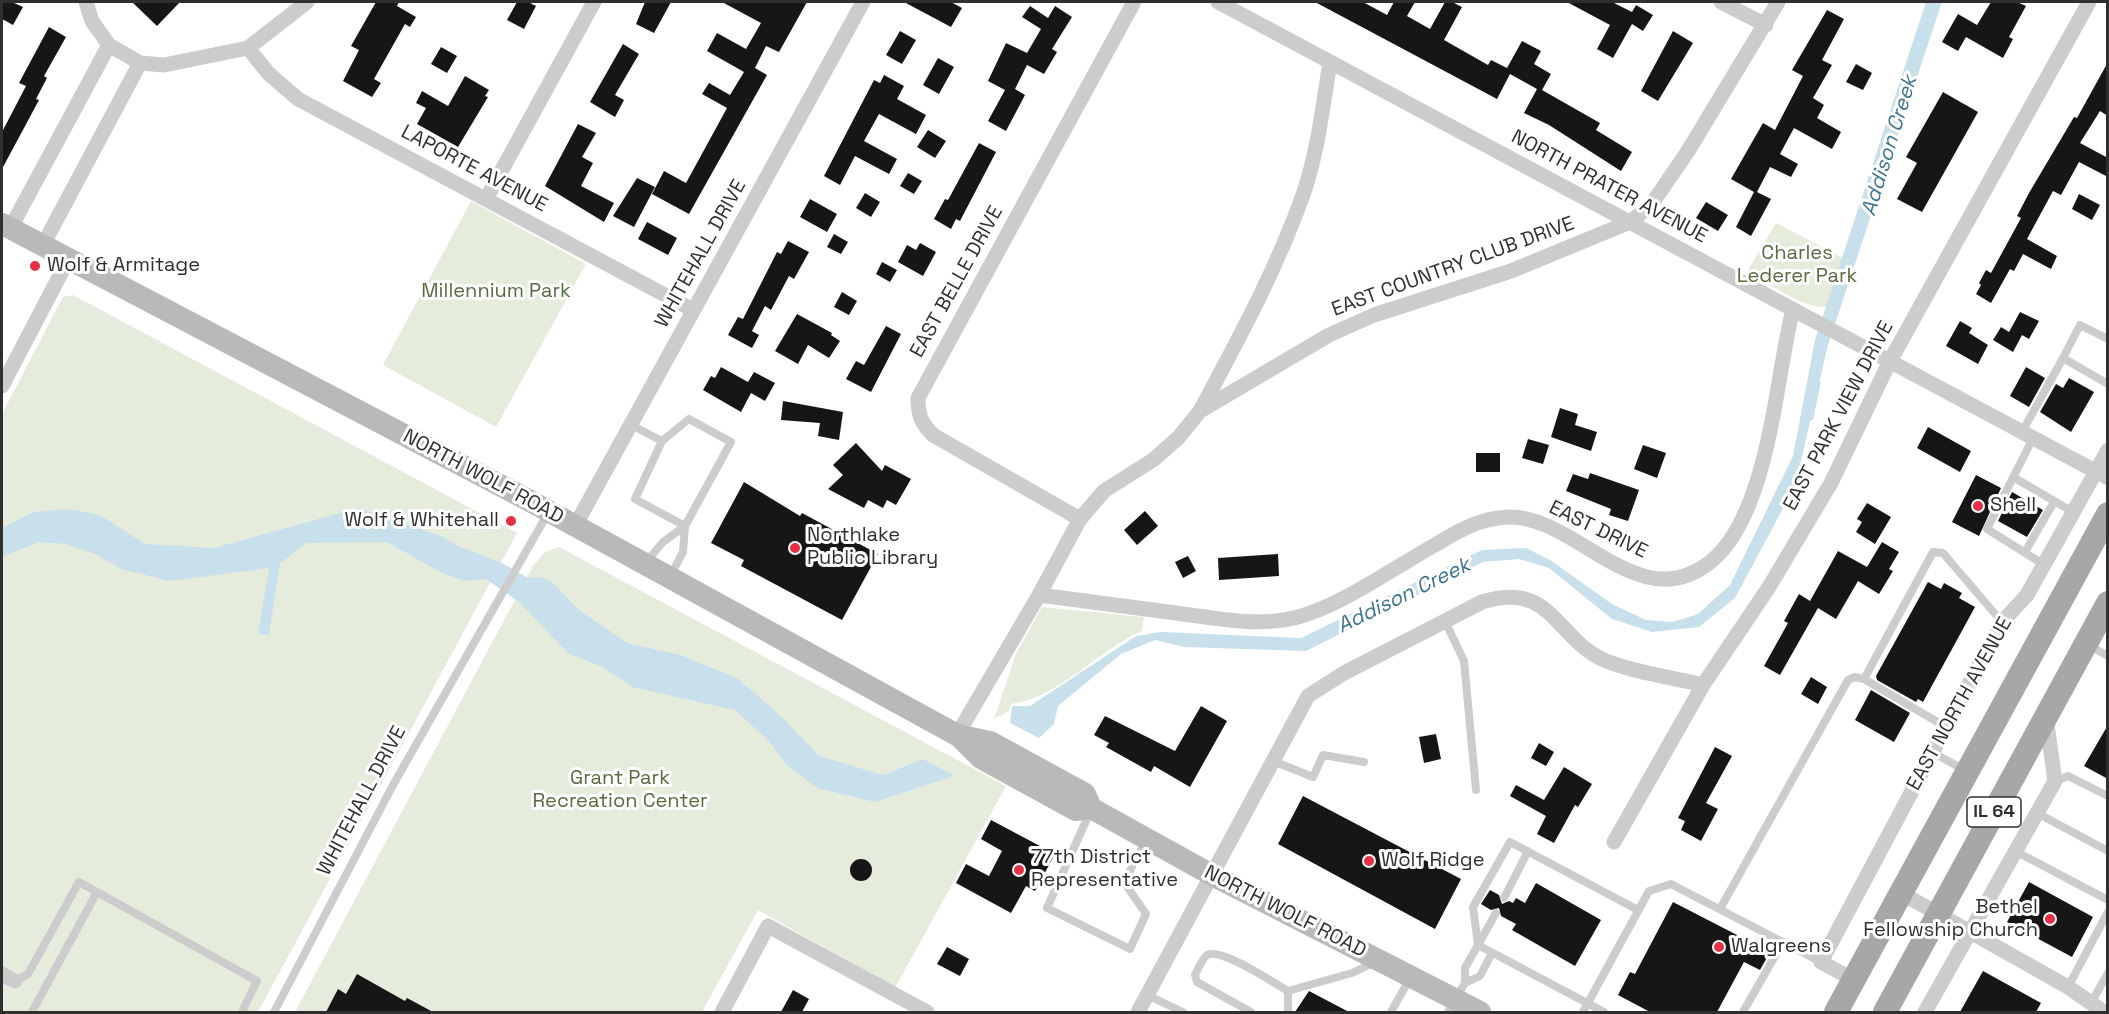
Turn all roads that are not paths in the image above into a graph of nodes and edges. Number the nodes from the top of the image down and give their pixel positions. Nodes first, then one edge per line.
1 (86, 2) edge
2 (307, 2) edge
3 (594, 2) edge
4 (863, 2) edge
5 (1134, 2) edge
6 (1218, 2) edge
7 (1721, 2) edge
8 (1778, 2) edge
9 (2088, 2) edge
10 (1766, 25) junction
11 (109, 45) junction
12 (248, 48) junction
13 (1330, 62) junction
14 (140, 63) junction
15 (486, 199) junction
16 (1630, 222) junction
17 (6, 226) edge
18 (42, 247) junction
19 (68, 260) junction
20 (1793, 309) junction
21 (693, 310) junction
22 (2108, 339) edge
23 (2063, 358) junction
24 (1890, 361) junction
25 (2108, 384) edge
26 (2, 386) edge
27 (1200, 411) junction
28 (631, 425) junction
29 (2027, 435) junction
30 (662, 441) junction
31 (2108, 450) edge
32 (2102, 475) edge
33 (2013, 477) junction
34 (2054, 501) junction
35 (548, 512) junction
36 (2073, 512) junction
37 (2108, 513) edge
38 (1080, 519) junction
39 (575, 525) junction
40 (685, 526) junction
41 (2025, 552) junction
42 (645, 564) junction
43 (2043, 564) junction
44 (670, 577) junction
45 (1039, 595) junction
46 (2108, 603) edge
47 (1444, 621) junction
48 (2002, 622) junction
49 (2086, 644) junction
50 (2108, 656) edge
51 (1864, 679) junction
52 (1703, 685) junction
53 (2046, 717) junction
54 (1946, 727) junction
55 (958, 736) junction
56 (1932, 752) junction
57 (1273, 761) junction
58 (1364, 762) dead end
59 (1967, 772) junction
60 (2055, 781) junction
61 (1476, 790) dead end
62 (2108, 796) edge
63 (1091, 808) junction
64 (2035, 812) junction
65 (1147, 839) junction
66 (1614, 842) dead end
67 (1528, 851) junction
68 (2014, 851) junction
69 (2108, 851) edge
70 (1212, 875) junction
71 (97, 892) junction
72 (1901, 893) junction
73 (1504, 898) dead end
74 (2108, 900) edge
75 (1720, 909) junction
76 (1638, 910) junction
77 (2108, 912) edge
78 (1496, 913) dead end
79 (1939, 914) junction
80 (1970, 932) junction
81 (1783, 942) junction
82 (1478, 945) junction
83 (1492, 952) junction
84 (1378, 960) junction
85 (1821, 962) junction
86 (2108, 973) edge
87 (8, 977) edge
88 (1411, 977) junction
89 (1854, 980) junction
90 (2068, 987) junction
91 (1288, 991) junction
92 (1147, 995) junction
93 (1456, 998) edge
94 (1587, 1004) junction
95 (2098, 1008) edge
96 (32, 1012) edge
97 (242, 1012) edge
98 (274, 1012) edge
99 (722, 1012) edge
100 (927, 1012) edge
101 (1138, 1012) edge
102 (1183, 1012) edge
103 (1251, 1012) edge
104 (1288, 1012) edge
105 (1391, 1012) edge
106 (1480, 1012) edge
107 (1583, 1012) edge
108 (1604, 1012) edge
109 (1743, 1012) edge
110 (1836, 1012) edge
111 (1885, 1012) edge
112 (1925, 1012) edge

1 - 11 street
2 - 12 street
3 - 15 street
4 - 21 street, WHITEHALL DRIVE
5 - 38 street, EAST BELLE DRIVE
6 - 13 street, NORTH PRATER AVENUE
7 - 10 street
8 - 10 street, EAST COUNTRY CLUB DRIVE
9 - 24 street, EAST PARK VIEW DRIVE
10 - 16 street, EAST COUNTRY CLUB DRIVE
11 - 14 street
11 - 17 street
12 - 14 street
12 - 15 street, LAPORTE AVENUE
13 - 16 street, NORTH PRATER AVENUE
13 - 27 street
14 - 18 street
15 - 21 street, LAPORTE AVENUE
16 - 20 street, NORTH PRATER AVENUE
16 - 27 street, EAST COUNTRY CLUB DRIVE
17 - 18 main road, NORTH WOLF ROAD
18 - 19 main road, NORTH WOLF ROAD
19 - 26 street
19 - 35 main road, NORTH WOLF ROAD
20 - 24 street, NORTH PRATER AVENUE
20 - 45 street, EAST DRIVE
21 - 28 street, WHITEHALL DRIVE
22 - 23 lane
23 - 25 lane
23 - 29 lane
24 - 29 street, NORTH PRATER AVENUE
24 - 52 street, EAST PARK VIEW DRIVE
27 - 38 street, EAST COUNTRY CLUB DRIVE
28 - 30 lane
28 - 39 street, WHITEHALL DRIVE
29 - 32 street, NORTH PRATER AVENUE
29 - 33 lane
30 - 40 lane
30 - 40 lane
31 - 32 street, EAST NORTH AVENUE
32 - 36 street, EAST NORTH AVENUE
33 - 34 lane
33 - 41 lane
34 - 36 lane
34 - 41 lane
35 - 39 main road, NORTH WOLF ROAD
35 - 98 lane, WHITEHALL DRIVE
36 - 43 street, EAST NORTH AVENUE
37 - 59 main road, EAST NORTH AVENUE / IL 64
38 - 45 street, EAST COUNTRY CLUB DRIVE
39 - 42 main road, NORTH WOLF ROAD
40 - 42 lane
40 - 44 lane
41 - 43 lane
42 - 44 main road, NORTH WOLF ROAD
43 - 48 street, EAST NORTH AVENUE
44 - 55 main road, NORTH WOLF ROAD
45 - 55 street, EAST COUNTRY CLUB DRIVE
46 - 49 main road, IL 64
47 - 52 street
47 - 57 street
47 - 61 lane
48 - 51 lane
48 - 54 street, EAST NORTH AVENUE
49 - 50 lane
49 - 53 main road, IL 64
51 - 54 lane
51 - 75 lane
52 - 66 street, EAST PARK VIEW DRIVE
53 - 60 street
53 - 79 main road, IL 64
54 - 56 street, EAST NORTH AVENUE
55 - 63 main road, NORTH WOLF ROAD
56 - 59 lane
56 - 85 street, EAST NORTH AVENUE
57 - 58 lane
57 - 70 street
59 - 72 main road, EAST NORTH AVENUE / IL 64
60 - 62 lane
60 - 64 street
63 - 65 main road, NORTH WOLF ROAD
63 - 65 lane
64 - 68 street
64 - 69 lane
65 - 70 main road, NORTH WOLF ROAD
67 - 73 lane
67 - 76 lane
67 - 82 lane
68 - 74 lane
68 - 80 street
70 - 84 main road, NORTH WOLF ROAD
70 - 92 street
71 - 87 lane
71 - 96 lane
71 - 97 lane
72 - 79 street
72 - 89 main road, EAST NORTH AVENUE / IL 64
75 - 76 lane
75 - 81 lane
76 - 94 lane
77 - 90 lane
78 - 82 lane
79 - 80 street
79 - 111 main road, IL 64
80 - 90 street
80 - 112 street
81 - 85 lane
81 - 109 lane
82 - 83 lane
82 - 93 lane
83 - 93 lane
83 - 94 lane
84 - 88 main road, NORTH WOLF ROAD
84 - 91 lane
85 - 89 street
86 - 95 lane
88 - 93 main road, NORTH WOLF ROAD
88 - 105 lane
89 - 110 main road, EAST NORTH AVENUE / IL 64
90 - 95 street
91 - 103 lane
91 - 104 lane
92 - 101 street
92 - 102 lane
93 - 106 main road, NORTH WOLF ROAD
94 - 107 lane
94 - 108 lane
99 - 100 street

